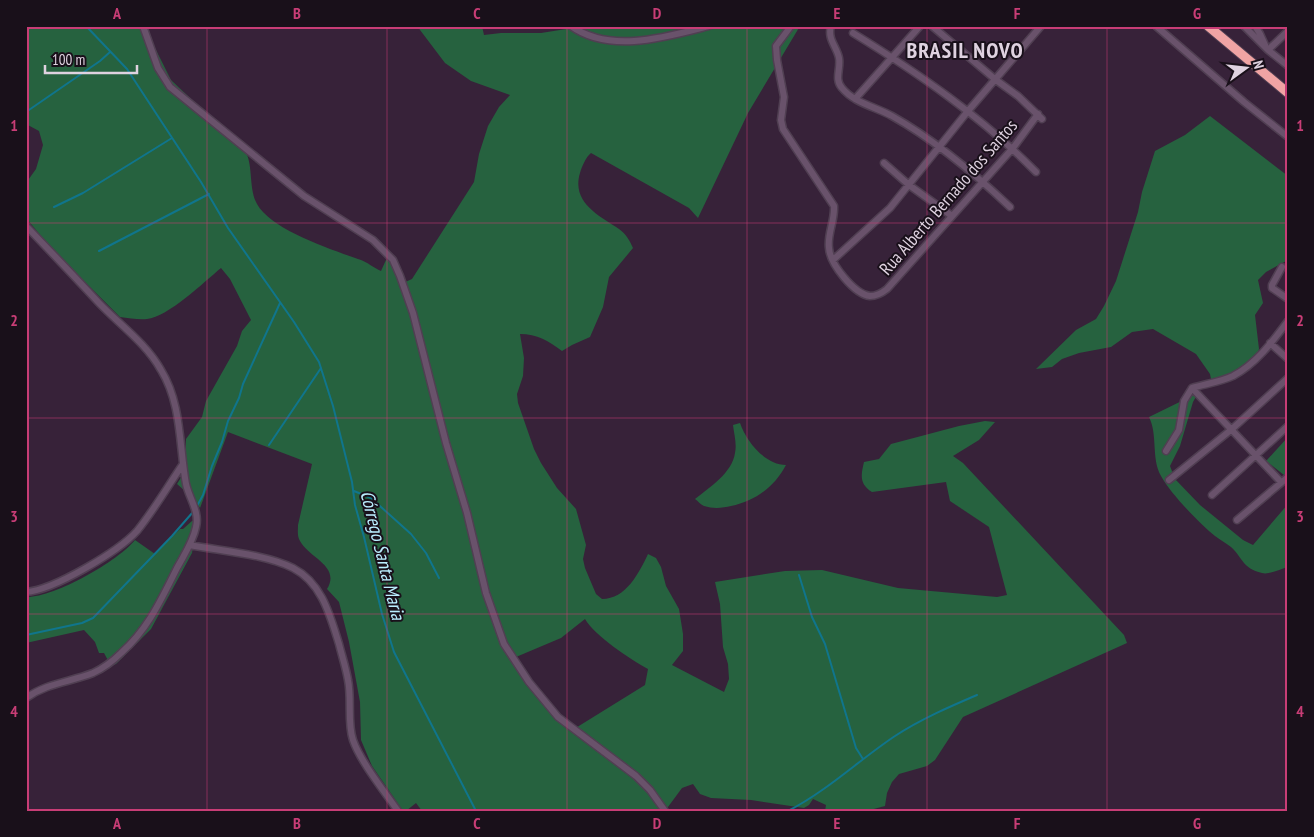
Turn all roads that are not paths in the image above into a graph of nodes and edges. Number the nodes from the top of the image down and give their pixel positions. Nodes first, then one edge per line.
1 (143, 26) edge
2 (571, 26) edge
3 (708, 26) edge
4 (791, 26) edge
5 (831, 26) edge
6 (920, 26) edge
7 (932, 26) edge
8 (1041, 26) edge
9 (1156, 26) edge
10 (1208, 26) edge
11 (1244, 26) edge
12 (1255, 26) edge
13 (1288, 31) edge
14 (853, 33) dead end
15 (1268, 50) junction
16 (893, 58) junction
17 (1288, 66) edge
18 (996, 80) junction
19 (1288, 93) edge
20 (855, 99) junction
21 (968, 112) junction
22 (1288, 137) edge
23 (940, 147) junction
24 (1013, 148) junction
25 (884, 163) dead end
26 (1036, 172) dead end
27 (984, 182) junction
28 (909, 185) junction
29 (1010, 207) dead end
30 (952, 216) junction
31 (26, 226) edge
32 (833, 260) junction
33 (1282, 267) dead end
34 (1288, 300) edge
35 (1288, 321) edge
36 (1270, 343) junction
37 (1288, 359) edge
38 (1288, 378) edge
39 (1192, 388) junction
40 (1288, 426) edge
41 (1232, 429) junction
42 (1166, 451) dead end
43 (1256, 456) junction
44 (183, 464) junction
45 (1288, 477) edge
46 (1169, 480) dead end
47 (1281, 482) junction
48 (1212, 495) dead end
49 (1237, 520) dead end
50 (190, 545) junction
51 (26, 592) edge
52 (26, 698) edge
53 (398, 811) edge
54 (665, 811) edge

1 - 54 street
2 - 3 street
4 - 32 street
5 - 20 street
6 - 16 street
7 - 18 street
8 - 18 street
9 - 22 street
10 - 19 highway
11 - 15 street
12 - 15 street
13 - 15 street
14 - 16 street
15 - 17 street
16 - 20 street
16 - 21 street
18 - 21 street
18 - 24 street, Rua Alberto Bernado dos Santos
20 - 23 street
21 - 23 street
21 - 24 street
23 - 27 street
23 - 28 street
24 - 26 street
24 - 27 street, Rua Alberto Bernado dos Santos
25 - 28 street
27 - 29 street
27 - 30 street, Rua Alberto Bernado dos Santos
28 - 30 street
28 - 32 street
30 - 32 street, Rua Alberto Bernado dos Santos
31 - 44 street
33 - 34 street
35 - 36 street
36 - 37 street
36 - 39 street
38 - 41 street
39 - 41 street
39 - 42 street
40 - 43 street
41 - 43 street
41 - 46 street
43 - 47 street
43 - 48 street
44 - 50 street
44 - 51 street
45 - 47 street
47 - 49 street
50 - 52 street
50 - 53 street

